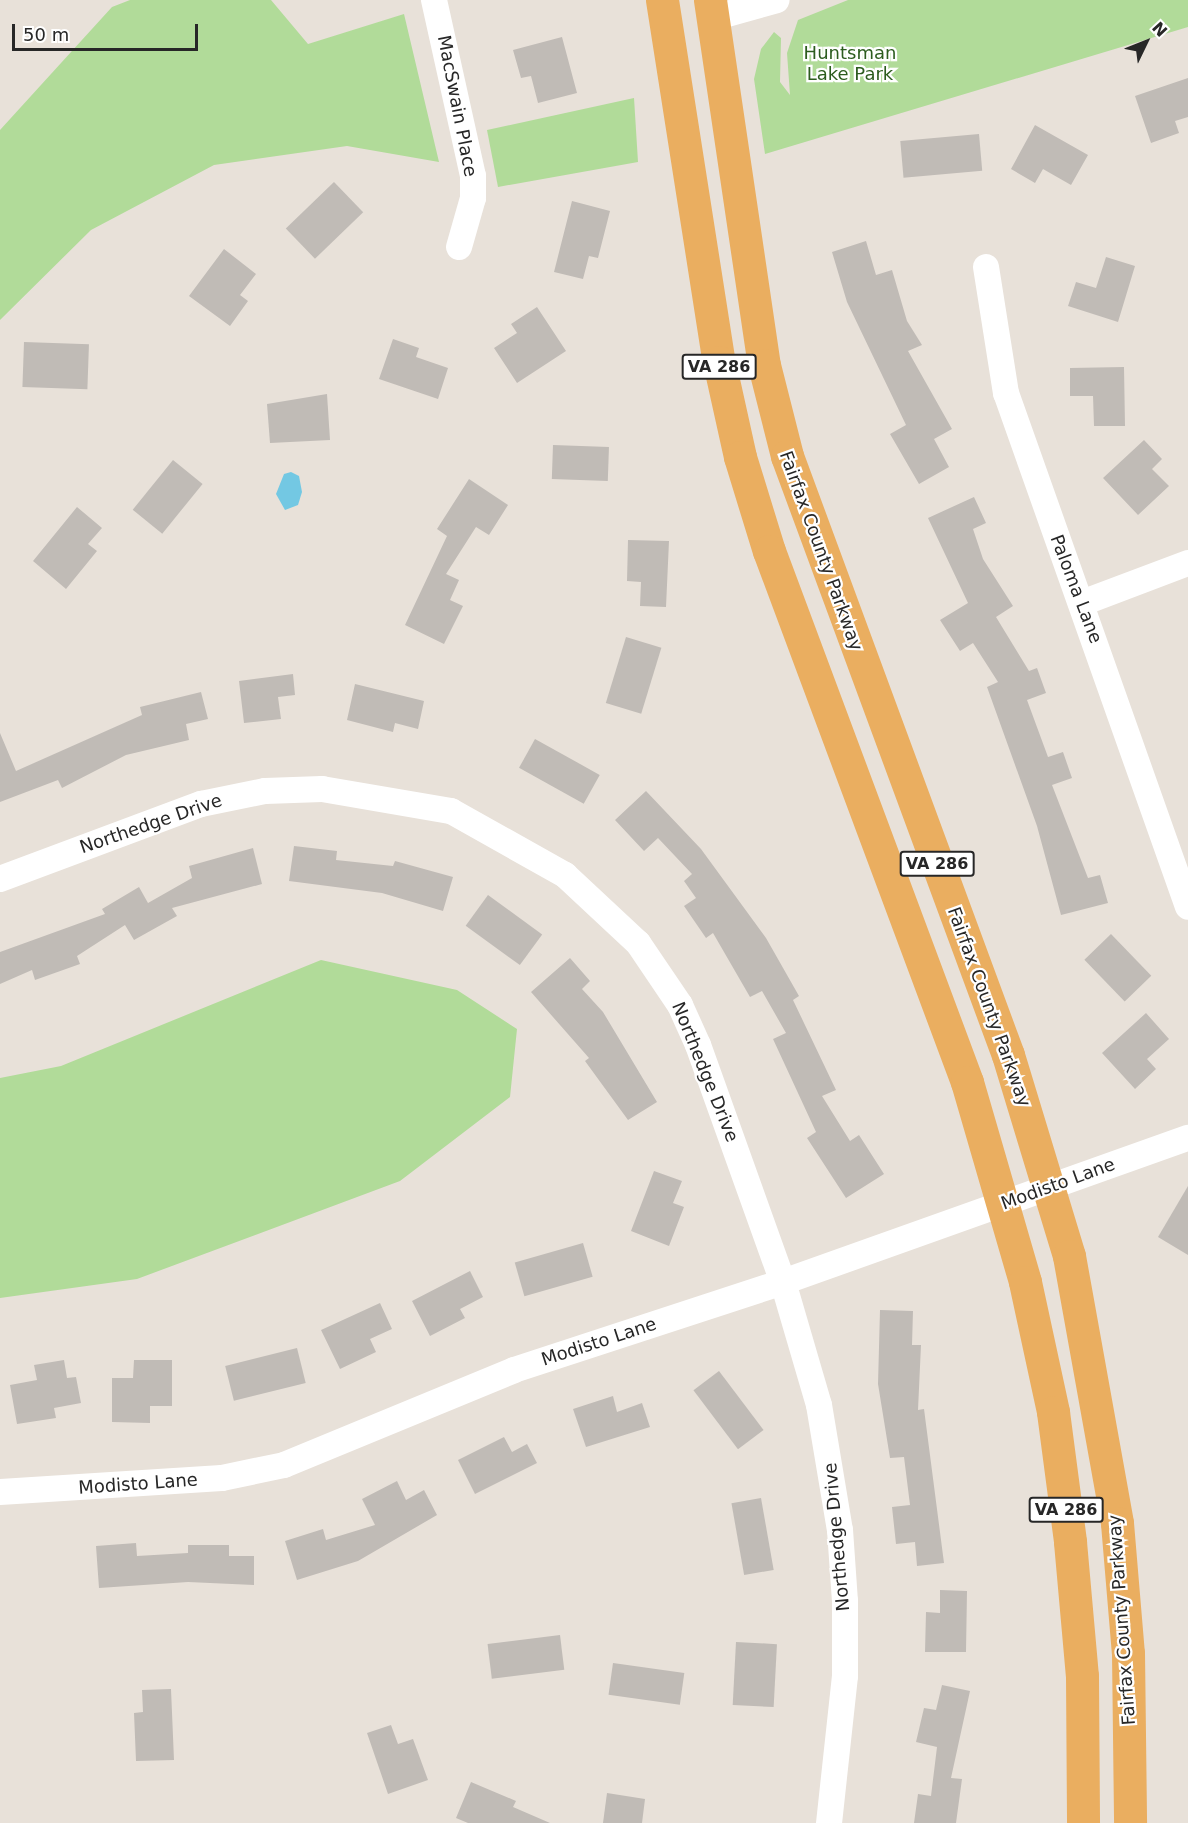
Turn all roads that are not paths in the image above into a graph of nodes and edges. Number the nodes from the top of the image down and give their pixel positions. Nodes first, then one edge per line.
1 (434, 0) edge
2 (662, 0) edge
3 (777, 0) edge
4 (712, 9) edge
5 (459, 247) dead end
6 (986, 267) dead end
7 (1188, 563) edge
8 (1082, 603) junction
9 (0, 879) edge
10 (1188, 907) edge
11 (1188, 1138) edge
12 (1049, 1187) junction
13 (1005, 1203) junction
14 (783, 1282) junction
15 (0, 1492) edge
16 (830, 1823) edge
17 (1083, 1823) edge
18 (1130, 1823) edge

1 - 5 street, MacSwain Place
2 - 13 highway, VA 286
3 - 4 street
4 - 12 highway, Fairfax County Parkway / VA 286
6 - 8 street, Paloma Lane
7 - 8 street
8 - 10 street, Paloma Lane
9 - 14 street, Northedge Drive
11 - 12 street, Modisto Lane
12 - 13 street, Modisto Lane
12 - 18 highway, Fairfax County Parkway / VA 286
13 - 14 street, Modisto Lane
13 - 17 highway, VA 286
14 - 15 street, Modisto Lane
14 - 16 street, Northedge Drive

